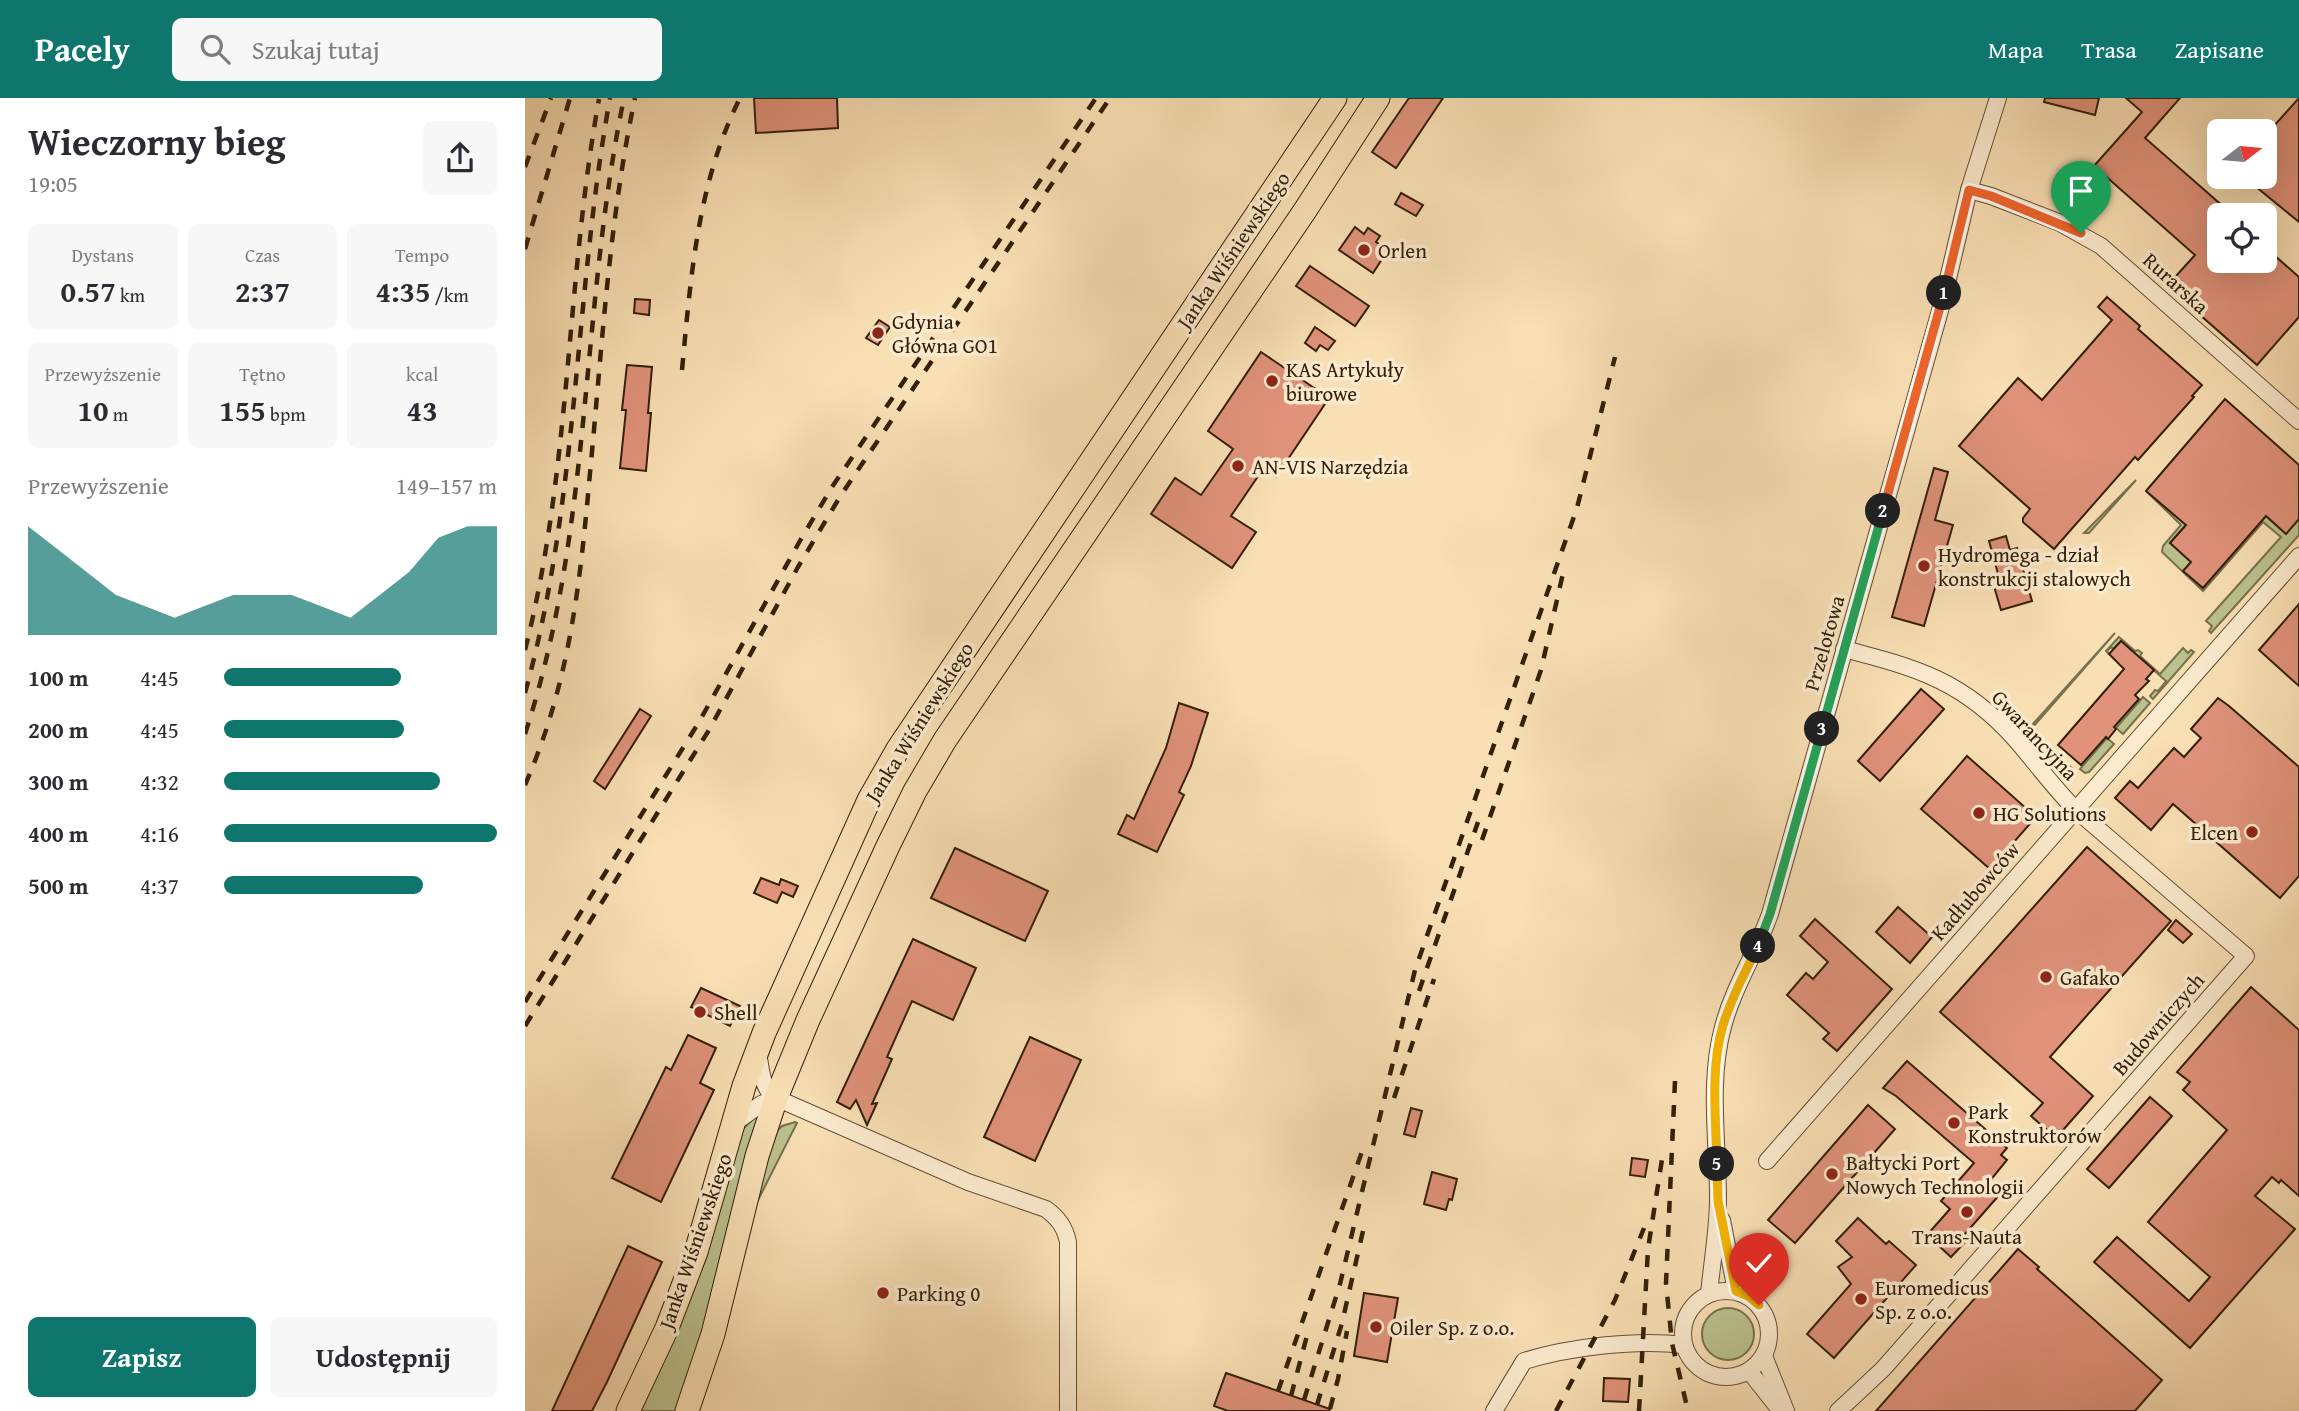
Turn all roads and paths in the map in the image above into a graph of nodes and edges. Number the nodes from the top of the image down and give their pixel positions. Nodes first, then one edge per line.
1 (1335, 98) edge
2 (1378, 98) edge
3 (1998, 98) edge
4 (1969, 190) junction
5 (2299, 421) edge
6 (2299, 556) edge
7 (1844, 649) junction
8 (2075, 809) junction
9 (758, 1051) junction
10 (776, 1098) junction
11 (733, 1124) junction
12 (1766, 1161) dead end
13 (1718, 1201) junction
14 (1736, 1291) junction
15 (1709, 1294) junction
16 (1684, 1324) junction
17 (1648, 1341) junction
18 (1684, 1345) junction
19 (1764, 1356) junction
20 (1749, 1371) junction
21 (628, 1411) edge
22 (687, 1411) edge
23 (1068, 1411) edge
24 (1494, 1411) edge
25 (1784, 1411) edge
26 (1838, 1411) edge

1 - 9 highway, Janka Wiśniewskiego
2 - 10 highway, Janka Wiśniewskiego
3 - 4 street, Przelotowa
4 - 5 street, Rurarska
4 - 7 street, Przelotowa
6 - 8 street, Kadłubowców
7 - 8 street, Gwarancyjna
7 - 13 street, Przelotowa
8 - 12 street, Kadłubowców
8 - 26 street, Budowniczych
9 - 10 street
9 - 11 highway, Janka Wiśniewskiego
10 - 11 street
10 - 22 highway, Janka Wiśniewskiego
10 - 23 street
11 - 21 highway, Janka Wiśniewskiego
13 - 14 street, Przelotowa
13 - 15 street, Przelotowa
14 - 15 street
14 - 19 street
15 - 16 street
16 - 17 street
16 - 18 street
17 - 18 street
17 - 24 street
18 - 20 street
19 - 20 street
19 - 25 street
20 - 25 street

